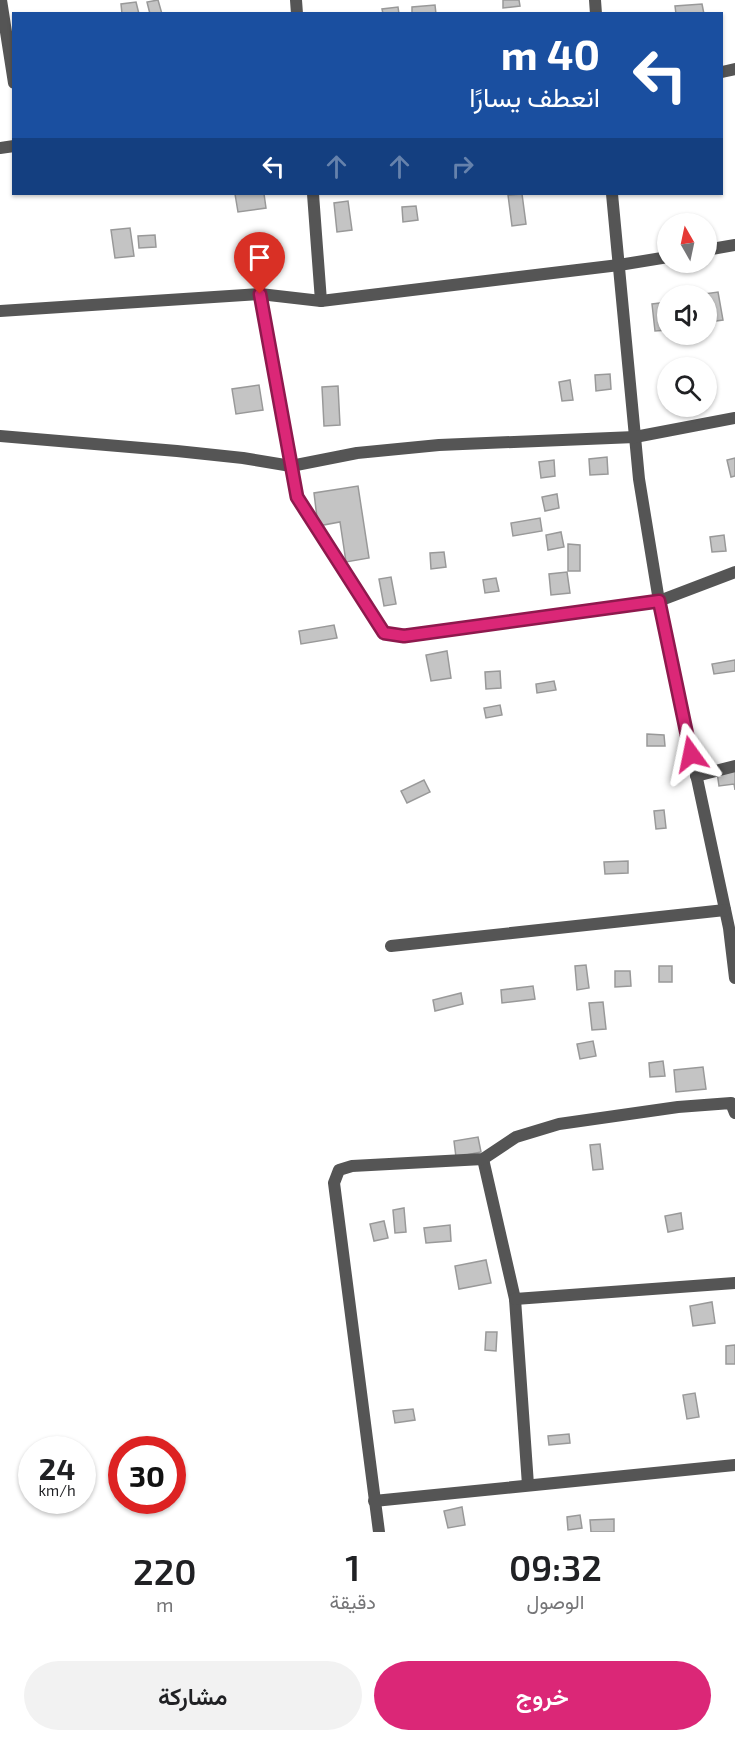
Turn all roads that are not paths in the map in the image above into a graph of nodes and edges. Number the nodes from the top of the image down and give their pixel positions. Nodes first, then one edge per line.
1 (1, 0) edge
2 (12, 70) edge
3 (313, 195) edge
4 (612, 195) edge
5 (735, 245) edge
6 (717, 248) edge
7 (657, 259) edge
8 (619, 265) junction
9 (260, 294) junction
10 (321, 301) junction
11 (0, 311) edge
12 (735, 418) edge
13 (0, 436) edge
14 (635, 437) junction
15 (291, 466) junction
16 (735, 572) edge
17 (659, 601) junction
18 (735, 766) edge
19 (696, 776) junction
20 (725, 910) junction
21 (732, 927) edge
22 (391, 946) dead end
23 (735, 978) edge
24 (735, 1113) edge
25 (483, 1159) junction
26 (735, 1283) edge
27 (515, 1299) junction
28 (735, 1466) edge
29 (528, 1485) junction
30 (374, 1502) junction
31 (379, 1532) edge

1 - 2 street
3 - 10 street
4 - 8 street
5 - 6 street
7 - 8 street
8 - 10 street
8 - 14 street
9 - 10 street
9 - 11 street
9 - 15 street
12 - 14 street
13 - 15 street
14 - 15 street
14 - 17 street
15 - 17 street
16 - 17 street
17 - 19 street
18 - 19 street
19 - 20 street
20 - 21 street
20 - 22 street
21 - 23 street
24 - 25 street
25 - 27 street
25 - 30 street
26 - 27 street
27 - 29 street
28 - 29 street
29 - 30 street
30 - 31 street

